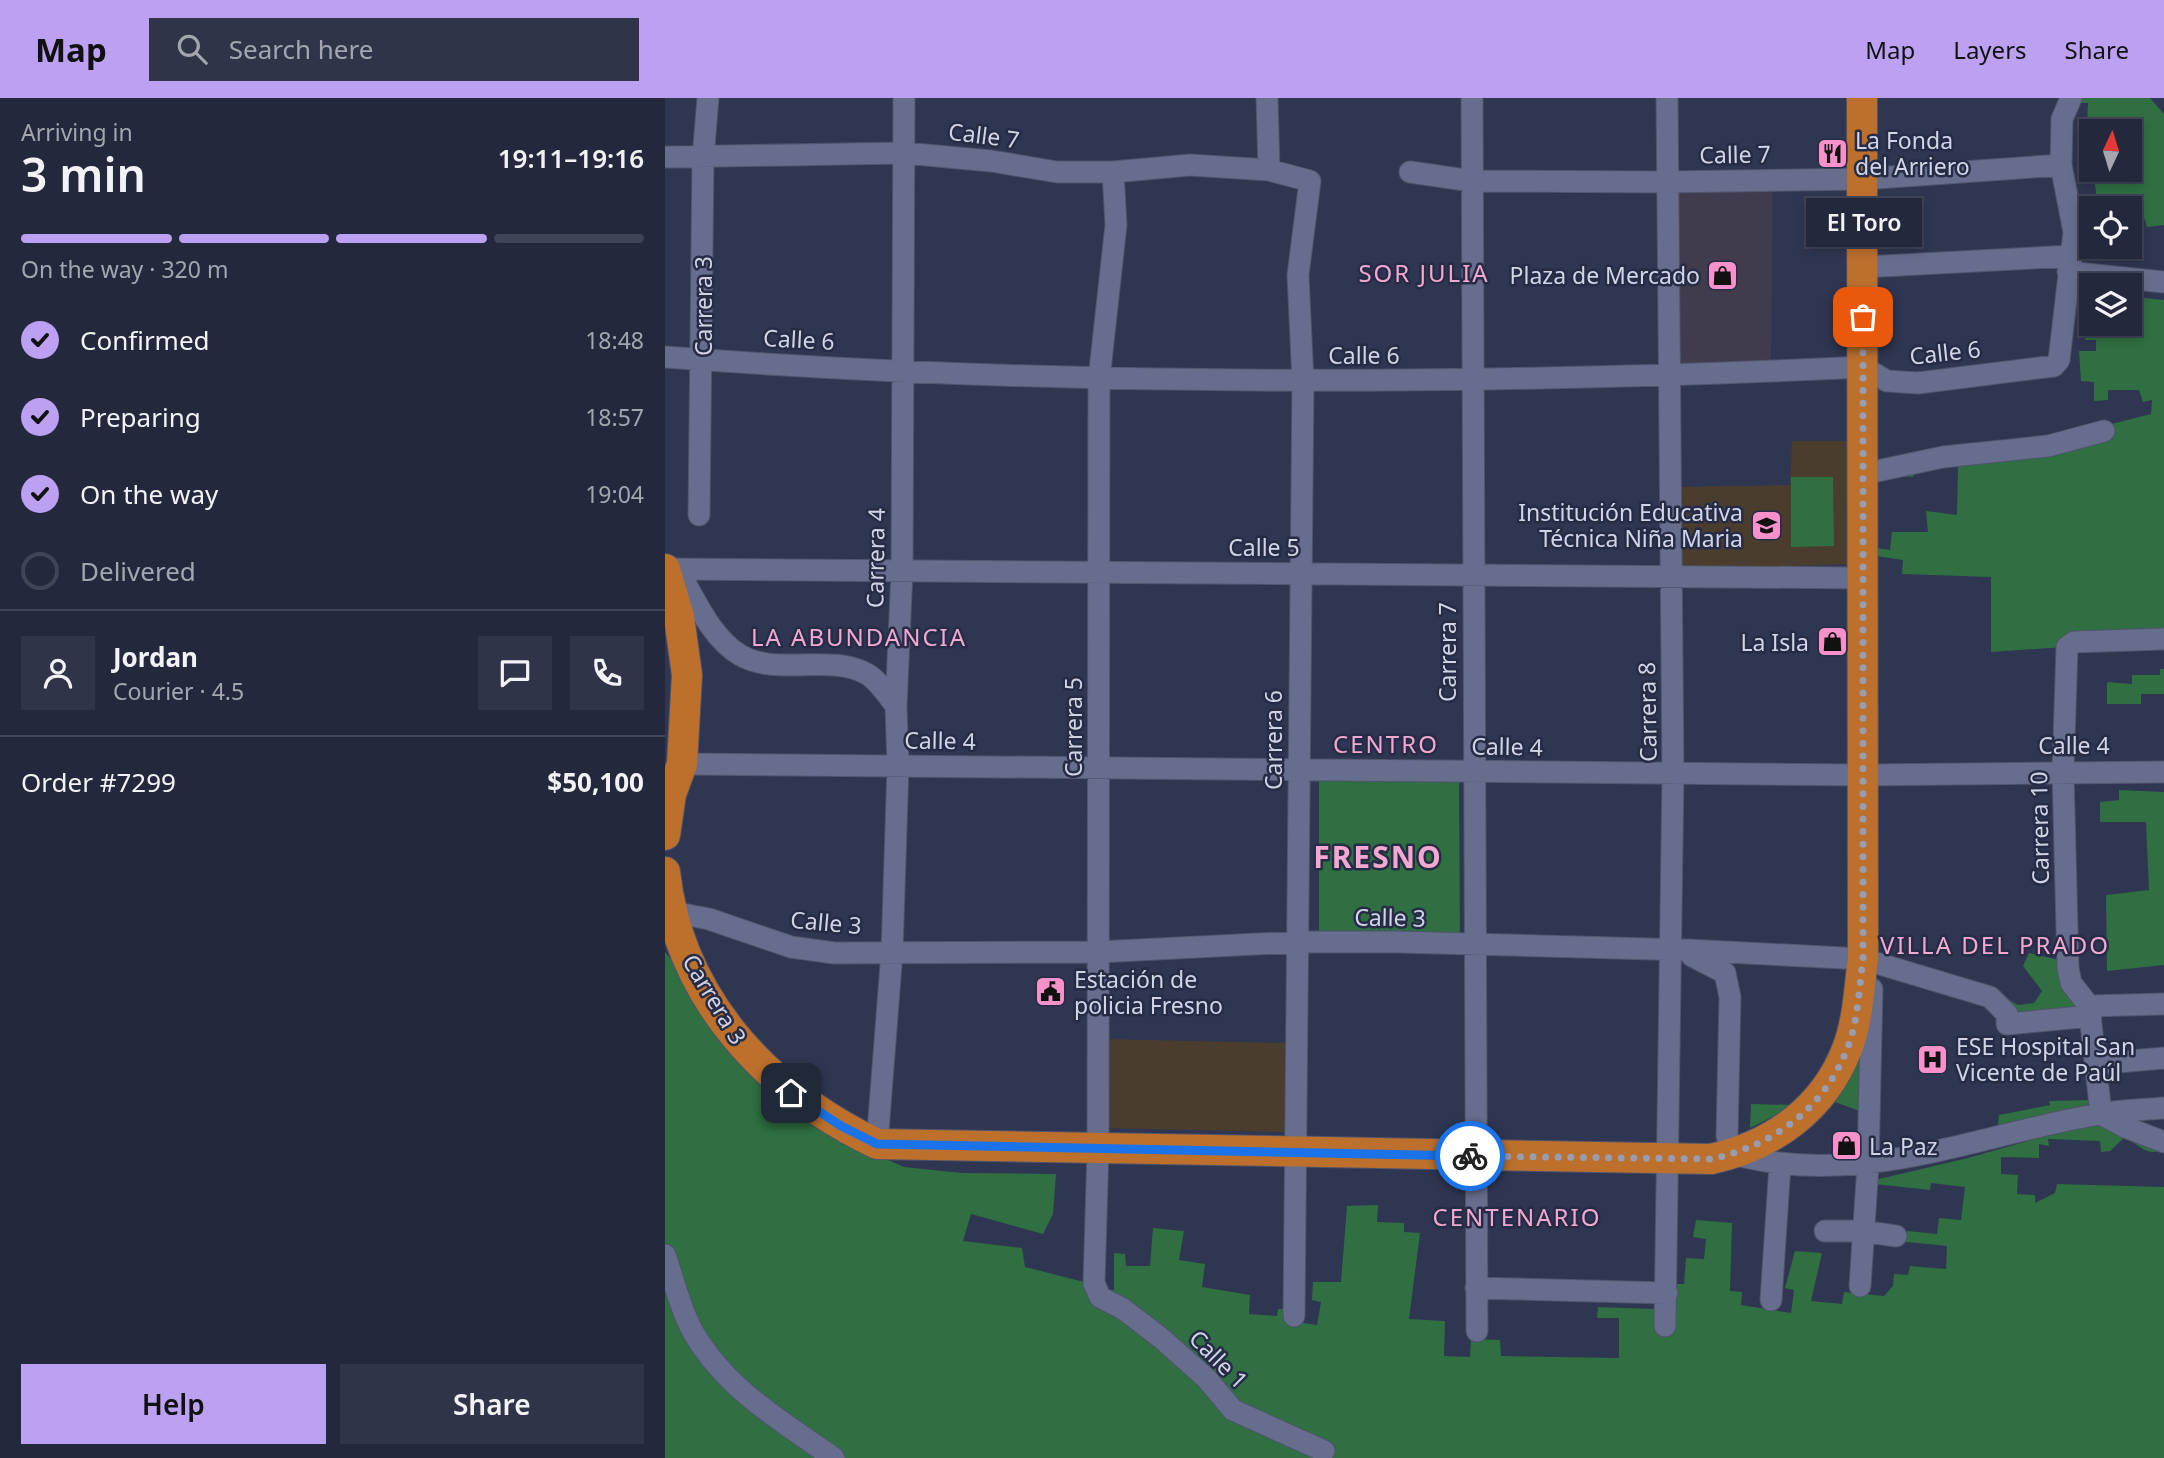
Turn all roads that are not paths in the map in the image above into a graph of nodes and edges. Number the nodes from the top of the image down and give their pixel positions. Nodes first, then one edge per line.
1 (708, 98) edge
2 (904, 98) edge
3 (1267, 98) edge
4 (1472, 98) edge
5 (1667, 98) edge
6 (1862, 98) edge
7 (2071, 98) edge
8 (904, 153) junction
9 (665, 157) edge
10 (703, 158) junction
11 (2061, 164) junction
12 (1269, 170) junction
13 (1113, 172) junction
14 (1410, 172) dead end
15 (1296, 177) joint
16 (1863, 179) junction
17 (1472, 181) junction
18 (1667, 181) junction
19 (2070, 264) junction
20 (1863, 267) junction
21 (2164, 282) edge
22 (665, 357) edge
23 (702, 359) junction
24 (1863, 367) junction
25 (903, 371) junction
26 (1671, 376) junction
27 (1099, 379) junction
28 (1473, 381) junction
29 (1303, 382) junction
30 (2104, 430) dead end
31 (1863, 474) junction
32 (699, 515) dead end
33 (669, 569) edge
34 (902, 571) junction
35 (1100, 572) junction
36 (1301, 574) junction
37 (1473, 575) junction
38 (1671, 577) junction
39 (1863, 578) junction
40 (2163, 639) edge
41 (896, 706) junction
42 (682, 764) junction
43 (898, 766) junction
44 (1099, 768) junction
45 (1299, 770) junction
46 (1474, 772) junction
47 (2063, 772) junction
48 (2164, 772) edge
49 (1673, 774) junction
50 (1861, 775) junction
51 (665, 835) edge
52 (665, 872) edge
53 (672, 912) junction
54 (1298, 942) junction
55 (1475, 947) junction
56 (1679, 950) junction
57 (892, 952) junction
58 (1098, 952) junction
59 (1868, 961) junction
60 (2164, 1004) edge
61 (2090, 1011) junction
62 (2164, 1058) edge
63 (2095, 1064) junction
64 (2164, 1108) edge
65 (2101, 1114) junction
66 (2164, 1142) edge
67 (877, 1144) junction
68 (1098, 1150) junction
69 (1296, 1153) junction
70 (1733, 1154) junction
71 (1475, 1156) junction
72 (1669, 1159) junction
73 (1780, 1165) junction
74 (1868, 1166) junction
75 (1825, 1231) dead end
76 (1862, 1231) junction
77 (1896, 1236) dead end
78 (665, 1255) edge
79 (1094, 1283) joint
80 (1860, 1286) dead end
81 (1476, 1287) junction
82 (1667, 1293) junction
83 (1771, 1300) dead end
84 (1294, 1316) dead end
85 (1665, 1326) dead end
86 (1477, 1331) dead end
87 (1324, 1451) dead end
88 (834, 1458) edge

1 - 10 street, Carrera 3
2 - 8 street, Carrera 4
3 - 12 street
4 - 17 street, Carrera 7
5 - 18 street, Carrera 8
6 - 16 highway
7 - 11 street
8 - 10 street, Calle 7
8 - 13 street, Calle 7
8 - 25 street, Carrera 4
9 - 10 street, Calle 7
10 - 23 street, Carrera 3
11 - 16 street, Calle 7
11 - 19 street
12 - 13 street, Calle 7
12 - 15 street, Calle 7
13 - 27 street, Carrera 5
14 - 17 street, Calle 7
15 - 29 street, Carrera 6
16 - 18 street, Calle 7
16 - 20 highway
17 - 18 street, Calle 7
17 - 28 street, Carrera 7
18 - 26 street, Carrera 8
19 - 20 street
19 - 21 street
19 - 24 street, Calle 6
20 - 24 highway
22 - 23 street, Calle 6
23 - 25 street, Calle 6
23 - 32 street, Carrera 3
24 - 26 street, Calle 6
24 - 31 highway
25 - 27 street, Calle 6
25 - 34 street, Carrera 4
26 - 28 street, Calle 6
26 - 38 street, Carrera 8
27 - 29 street, Calle 6
27 - 35 street, Carrera 5
28 - 29 street, Calle 6
28 - 37 street, Carrera 7
29 - 36 street, Carrera 6
30 - 31 street
31 - 39 highway
33 - 34 street, Calle 5
33 - 41 street
33 - 42 highway
34 - 35 street, Calle 5
34 - 41 street, Carrera 4
35 - 36 street, Calle 5
35 - 44 street, Carrera 5
36 - 37 street, Calle 5
36 - 45 street, Carrera 6
37 - 38 street, Calle 5
37 - 46 street, Carrera 7
38 - 39 street, Calle 5
38 - 49 street, Carrera 8
39 - 50 highway
40 - 47 street, Carrera 10
41 - 43 street, Carrera 4
42 - 43 street, Calle 4
42 - 51 highway
43 - 44 street, Calle 4
43 - 57 street, Carrera 4
44 - 45 street, Calle 4
44 - 58 street, Carrera 5
45 - 46 street, Calle 4
45 - 54 street, Carrera 6
46 - 49 street, Calle 4
46 - 55 street, Carrera 7
47 - 48 street, Calle 4
47 - 50 street, Calle 4
47 - 61 street, Carrera 10
49 - 50 street, Calle 4
49 - 56 street, Carrera 8
50 - 59 highway
52 - 53 highway, Carrera 3
53 - 57 street, Calle 3
53 - 67 highway, Carrera 3
54 - 55 street, Calle 3
54 - 58 street, Calle 3
54 - 69 street, Carrera 6
55 - 56 street, Calle 3
55 - 71 street, Carrera 7
56 - 59 street, Calle 3
56 - 70 street
56 - 72 street, Carrera 8
57 - 58 street, Calle 3
57 - 67 street, Carrera 4
58 - 68 street, Carrera 5
59 - 61 street, Calle 3
59 - 70 highway
59 - 74 street
60 - 61 street, Calle 3
61 - 63 street
62 - 63 street
63 - 65 street
64 - 65 street
65 - 66 street
65 - 74 street
67 - 68 highway
68 - 69 highway
68 - 79 street, Carrera 5
69 - 71 highway
69 - 84 street, Carrera 6
70 - 72 highway
70 - 73 street
71 - 72 highway
71 - 81 street, Carrera 7
72 - 82 street, Carrera 8
73 - 74 street
73 - 83 street
74 - 76 street
75 - 76 street
76 - 77 street
76 - 80 street
78 - 88 street
79 - 87 street, Calle 1
81 - 82 street
81 - 86 street, Carrera 7
82 - 85 street, Carrera 8

